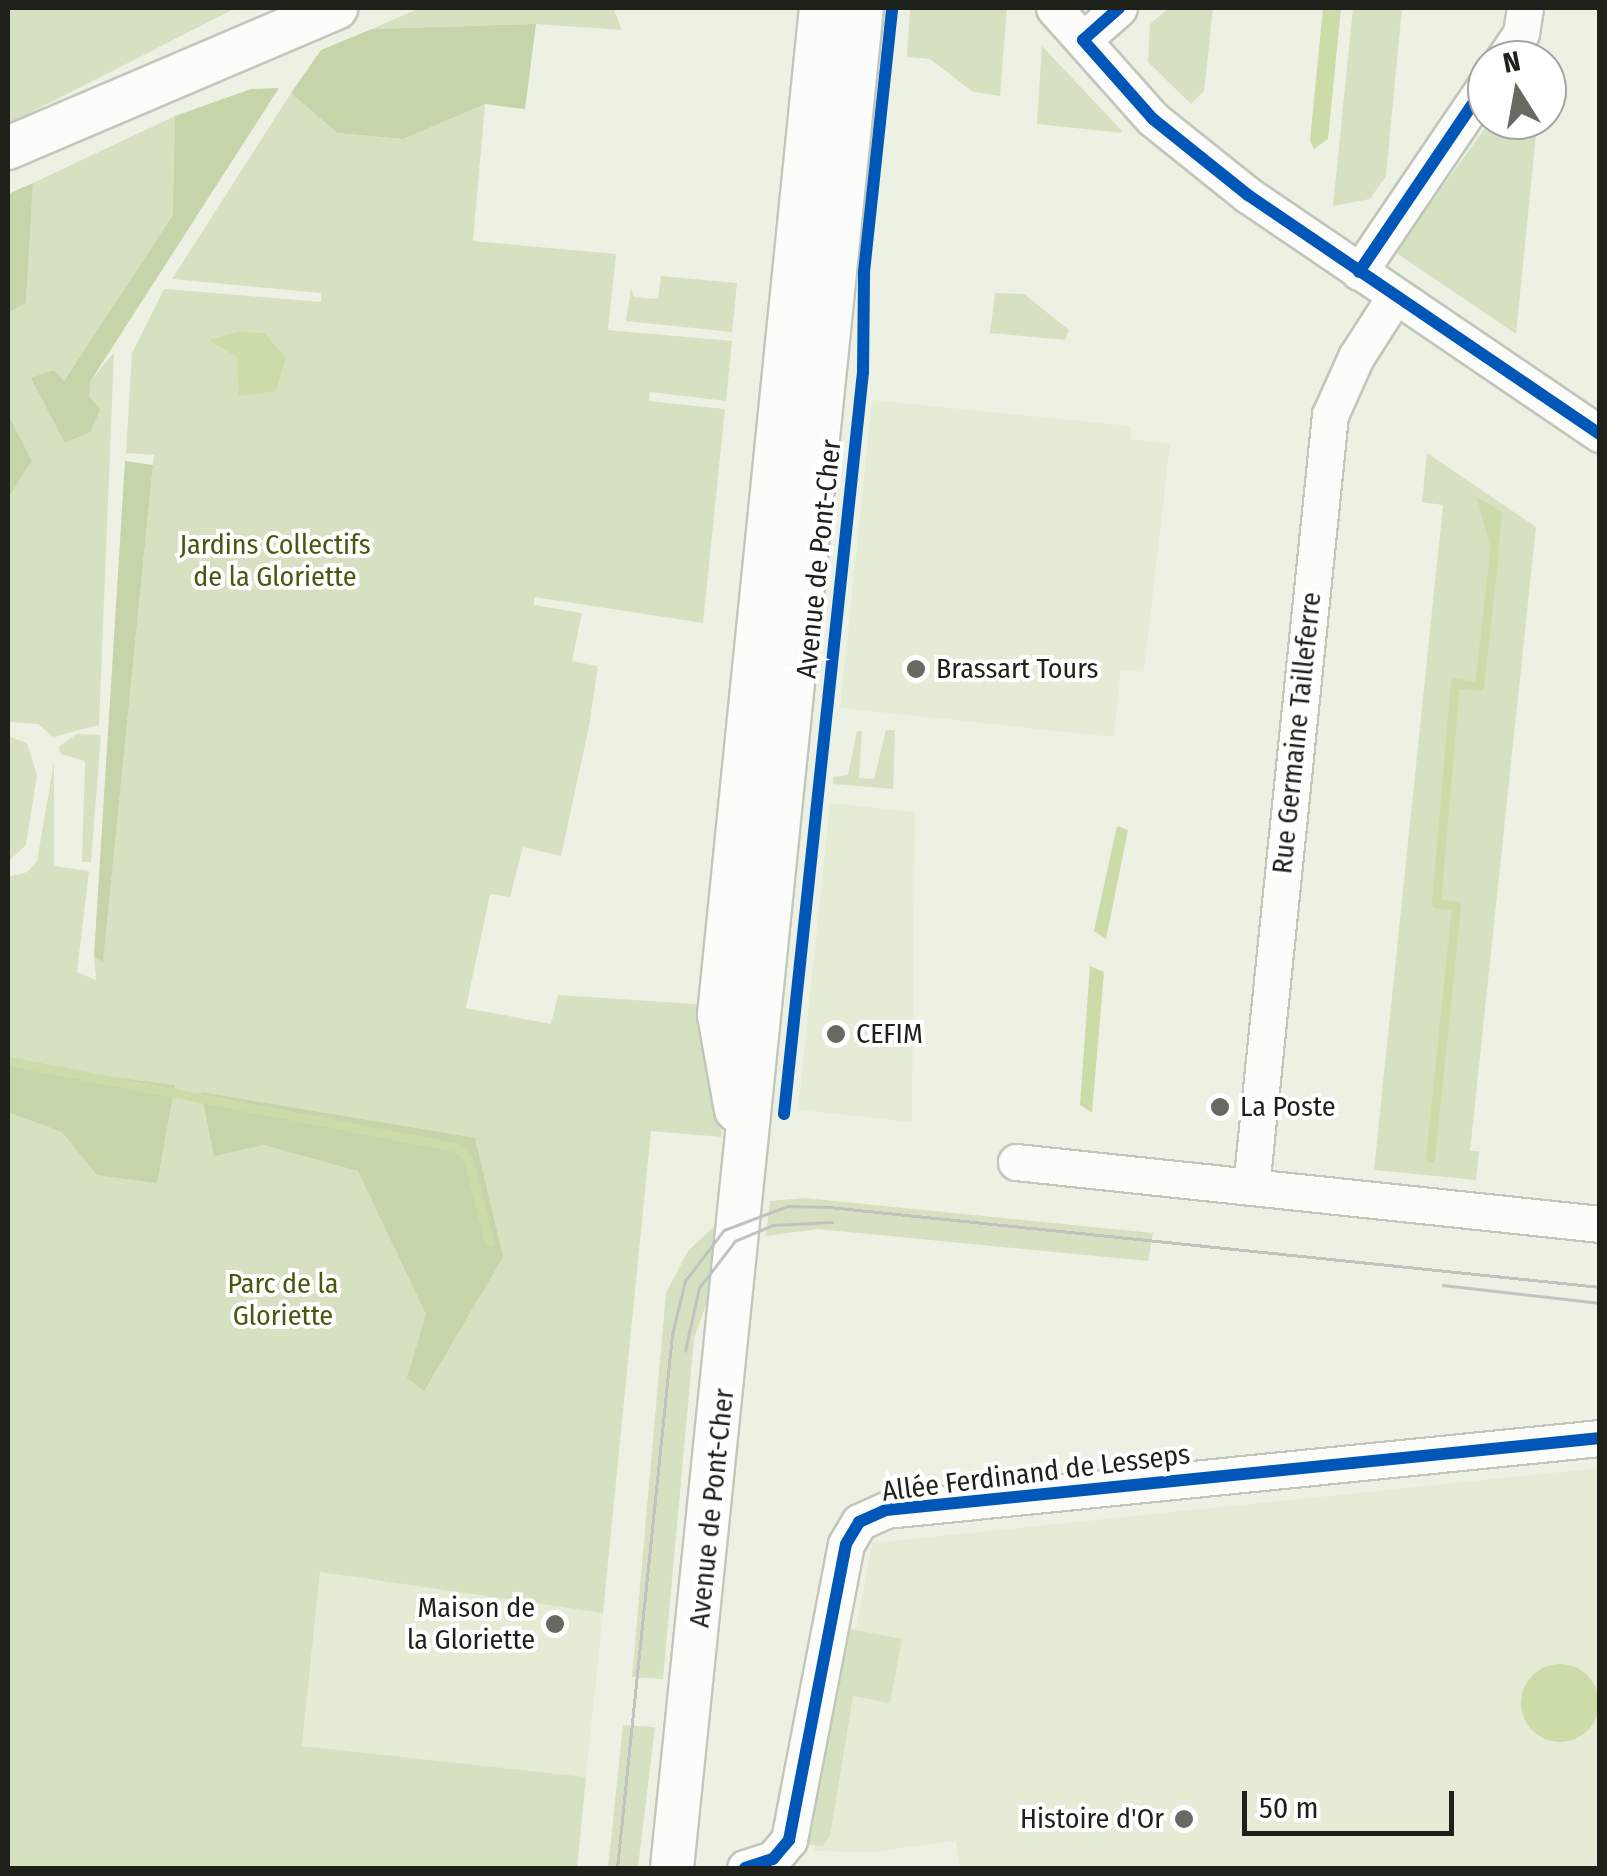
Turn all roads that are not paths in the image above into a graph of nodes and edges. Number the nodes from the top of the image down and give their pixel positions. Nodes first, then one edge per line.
1 (284, 8) edge
2 (336, 8) edge
3 (820, 8) edge
4 (862, 8) edge
5 (1054, 8) edge
6 (1119, 8) edge
7 (1525, 8) edge
8 (1083, 40) junction
9 (1516, 40) edge
10 (1467, 113) edge
11 (8, 148) edge
12 (1359, 272) junction
13 (1396, 296) junction
14 (1600, 434) edge
15 (749, 1147) junction
16 (1016, 1162) dead end
17 (1250, 1187) junction
18 (1598, 1213) edge
19 (1600, 1438) edge
20 (672, 1868) edge
21 (745, 1868) edge

1 - 11 main road
2 - 11 main road
3 - 15 main road, Avenue de Pont-Cher
4 - 15 main road, Avenue de Pont-Cher
5 - 8 street
6 - 8 street
7 - 9 street
8 - 12 street
10 - 12 street
12 - 13 street
13 - 14 street
13 - 17 street, Rue Germaine Tailleferre
15 - 20 main road, Avenue de Pont-Cher
16 - 17 street
17 - 18 street
19 - 21 street, Allée Ferdinand de Lesseps

